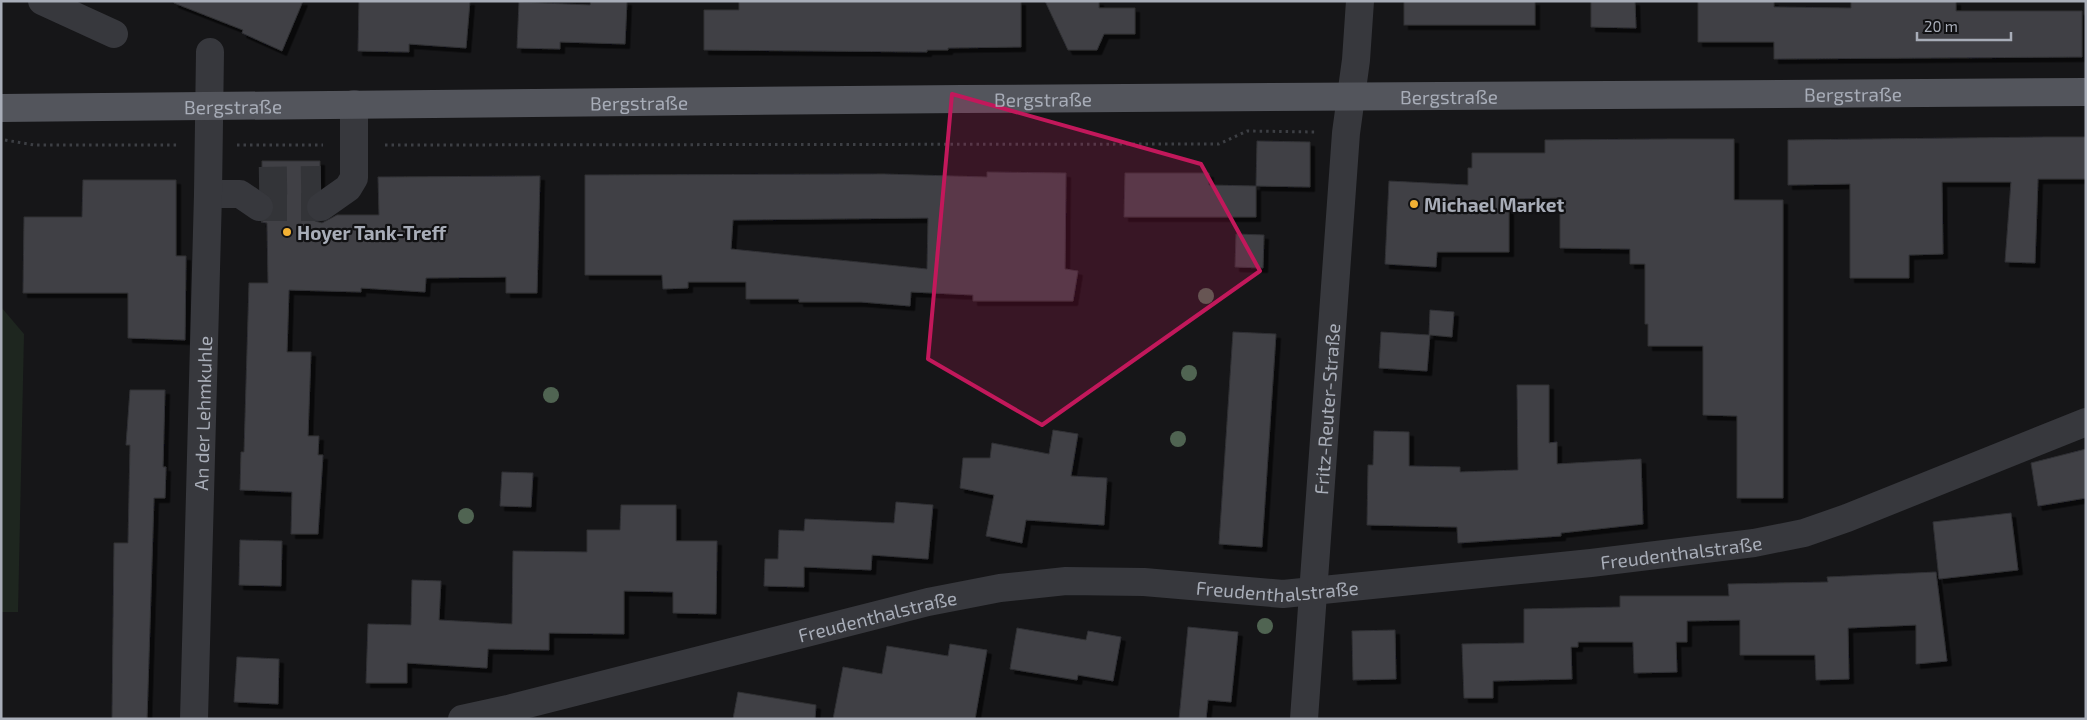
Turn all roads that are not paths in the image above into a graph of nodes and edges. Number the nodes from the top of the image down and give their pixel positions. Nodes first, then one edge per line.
1 (42, 1) edge
2 (1360, 1) edge
3 (114, 34) dead end
4 (210, 52) dead end
5 (2086, 92) edge
6 (1350, 98) junction
7 (354, 104) junction
8 (210, 106) junction
9 (1, 108) edge
10 (327, 193) tunnel mouth
11 (208, 194) junction
12 (253, 194) tunnel mouth
13 (2086, 422) edge
14 (1315, 590) junction
15 (194, 719) edge
16 (462, 719) edge
17 (1304, 719) edge

1 - 3 street
2 - 6 street, Fritz-Reuter-Straße
4 - 8 street, An der Lehmkuhle
5 - 6 main road, Bergstraße
6 - 7 main road, Bergstraße
6 - 14 street, Fritz-Reuter-Straße
7 - 8 main road, Bergstraße
7 - 10 street
8 - 9 main road, Bergstraße
8 - 11 street, An der Lehmkuhle
11 - 12 street
11 - 15 street, An der Lehmkuhle
13 - 14 street, Freudenthalstraße
14 - 16 street, Freudenthalstraße
14 - 17 street, Fritz-Reuter-Straße

